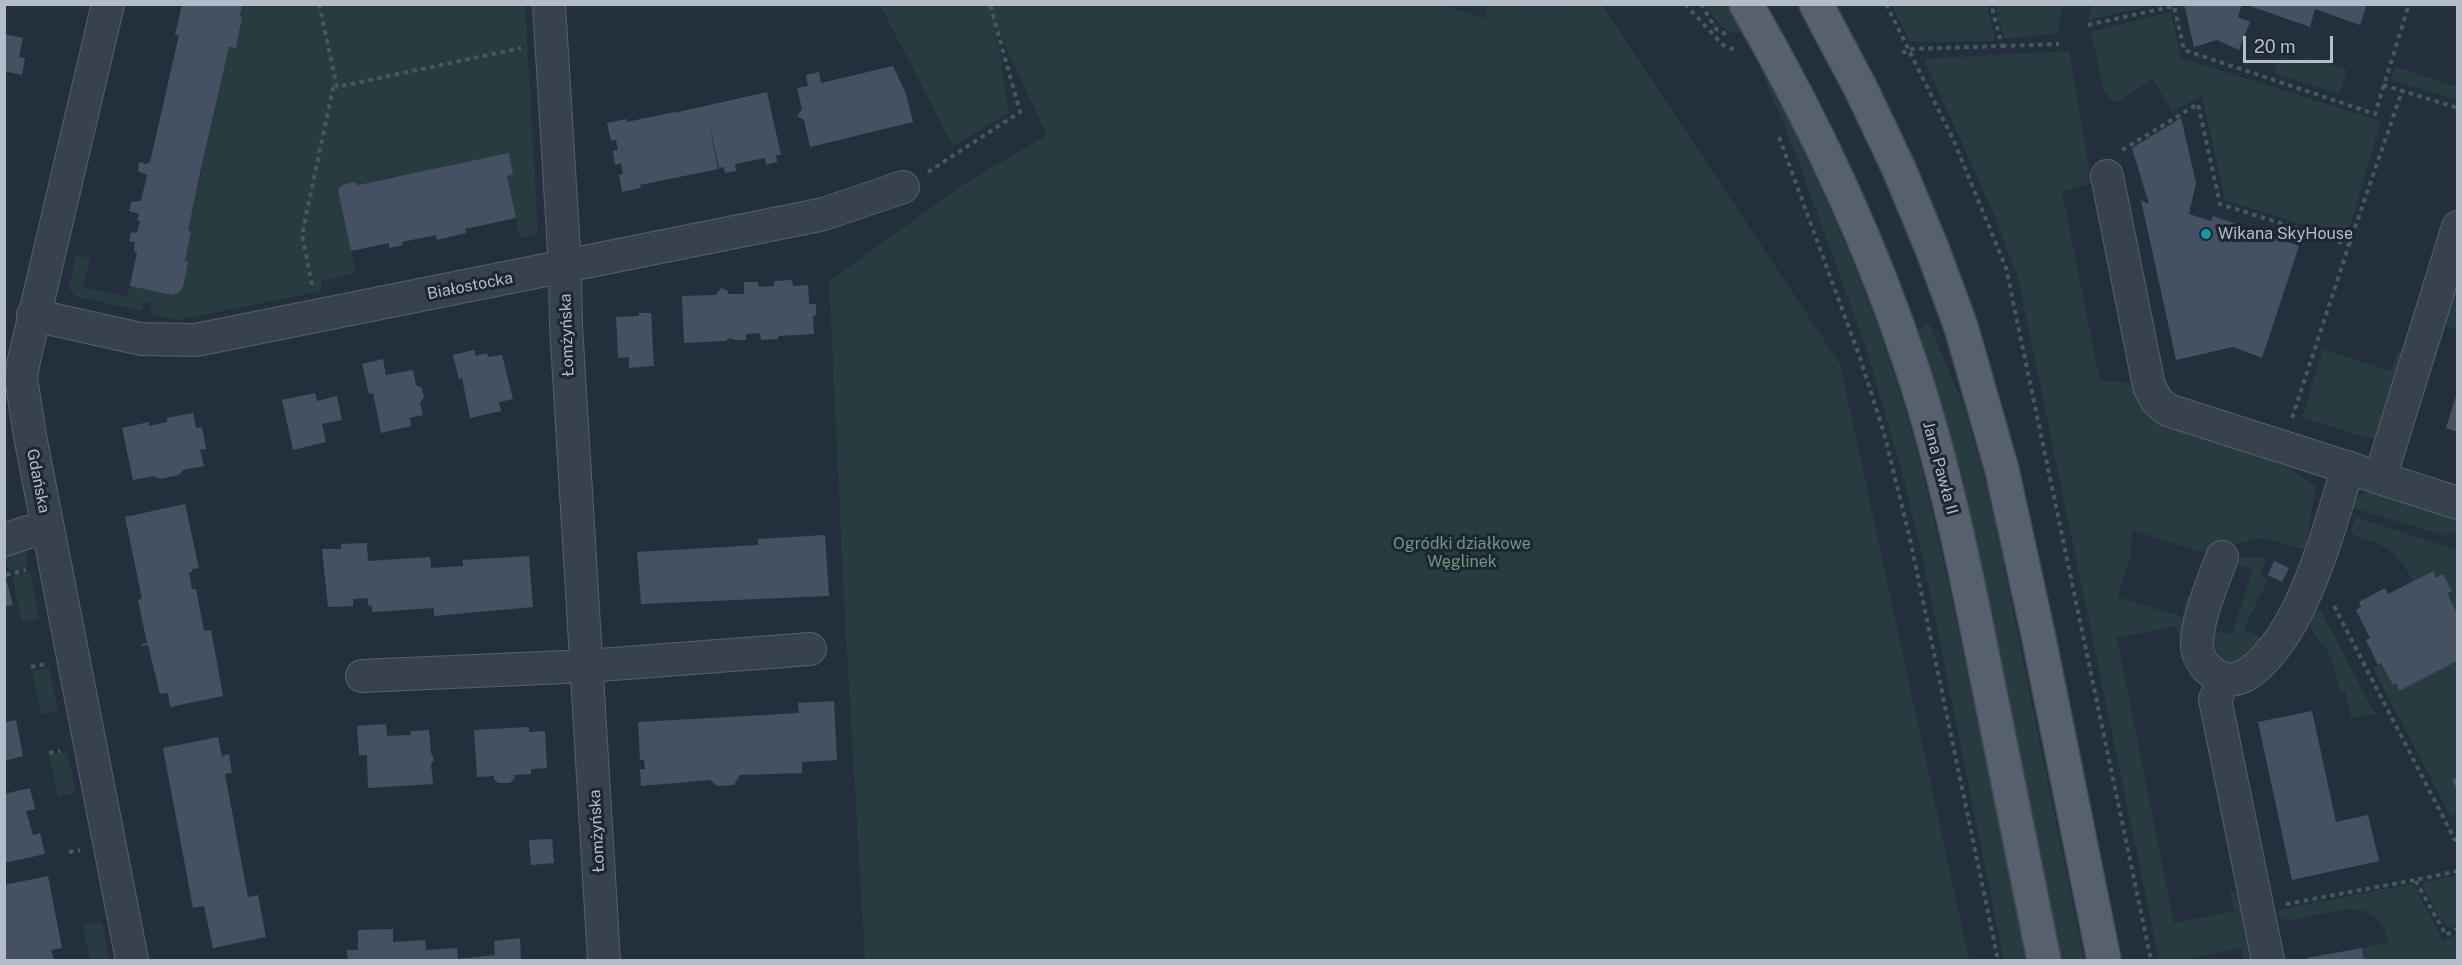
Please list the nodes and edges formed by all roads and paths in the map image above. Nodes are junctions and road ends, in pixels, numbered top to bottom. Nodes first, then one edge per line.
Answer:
1 (108, 4) edge
2 (319, 4) edge
3 (549, 4) edge
4 (990, 4) edge
5 (1685, 4) edge
6 (1746, 4) edge
7 (1816, 4) edge
8 (1886, 4) edge
9 (1991, 4) edge
10 (2409, 4) edge
11 (2173, 5) edge
12 (2088, 25) dead end
13 (2059, 44) dead end
14 (2002, 46) junction
15 (522, 48) dead end
16 (1909, 50) junction
17 (1741, 53) dead end
18 (1902, 53) dead end
19 (2383, 85) junction
20 (337, 87) junction
21 (2402, 91) junction
22 (2457, 101) edge
23 (2456, 108) edge
24 (1778, 135) dead end
25 (2110, 166) joint
26 (912, 180) joint
27 (2457, 227) edge
28 (2349, 245) junction
29 (565, 267) junction
30 (313, 289) dead end
31 (33, 315) junction
32 (2291, 420) dead end
33 (2348, 467) junction
34 (2380, 478) junction
35 (2457, 503) edge
36 (2222, 557) dead end
37 (23, 571) dead end
38 (6, 575) dead end
39 (2332, 603) dead end
40 (810, 649) dead end
41 (587, 666) junction
42 (362, 676) dead end
43 (2224, 681) junction
44 (2457, 841) edge
45 (2457, 871) edge
46 (2415, 880) junction
47 (2283, 905) dead end
48 (2457, 928) edge
49 (132, 960) edge
50 (604, 960) edge
51 (1998, 960) edge
52 (2044, 960) edge
53 (2104, 960) edge
54 (2151, 960) edge
55 (2268, 960) edge

1 - 31 street, Gdańska
2 - 20 path
3 - 29 street, Łomżyńska
4 - 26 path
5 - 17 path
6 - 52 main road, Jana Pawła II
7 - 53 main road
8 - 16 path
9 - 14 path
10 - 19 path
11 - 12 path
11 - 19 path
13 - 14 path
14 - 16 path
15 - 20 path
16 - 18 path
16 - 54 path
19 - 21 path
20 - 30 path
21 - 23 path
21 - 28 path
22 - 23 path
24 - 51 path
25 - 28 path
25 - 33 street
26 - 29 street, Białostocka
27 - 34 street
28 - 32 path
29 - 31 street, Białostocka
29 - 41 street, Łomżyńska
31 - 49 street, Gdańska
33 - 34 street
33 - 43 street
34 - 35 street
36 - 43 street
37 - 38 path
39 - 44 path
40 - 41 street
41 - 42 street
41 - 50 street, Łomżyńska
43 - 55 street
45 - 46 path
46 - 47 path
46 - 48 path

